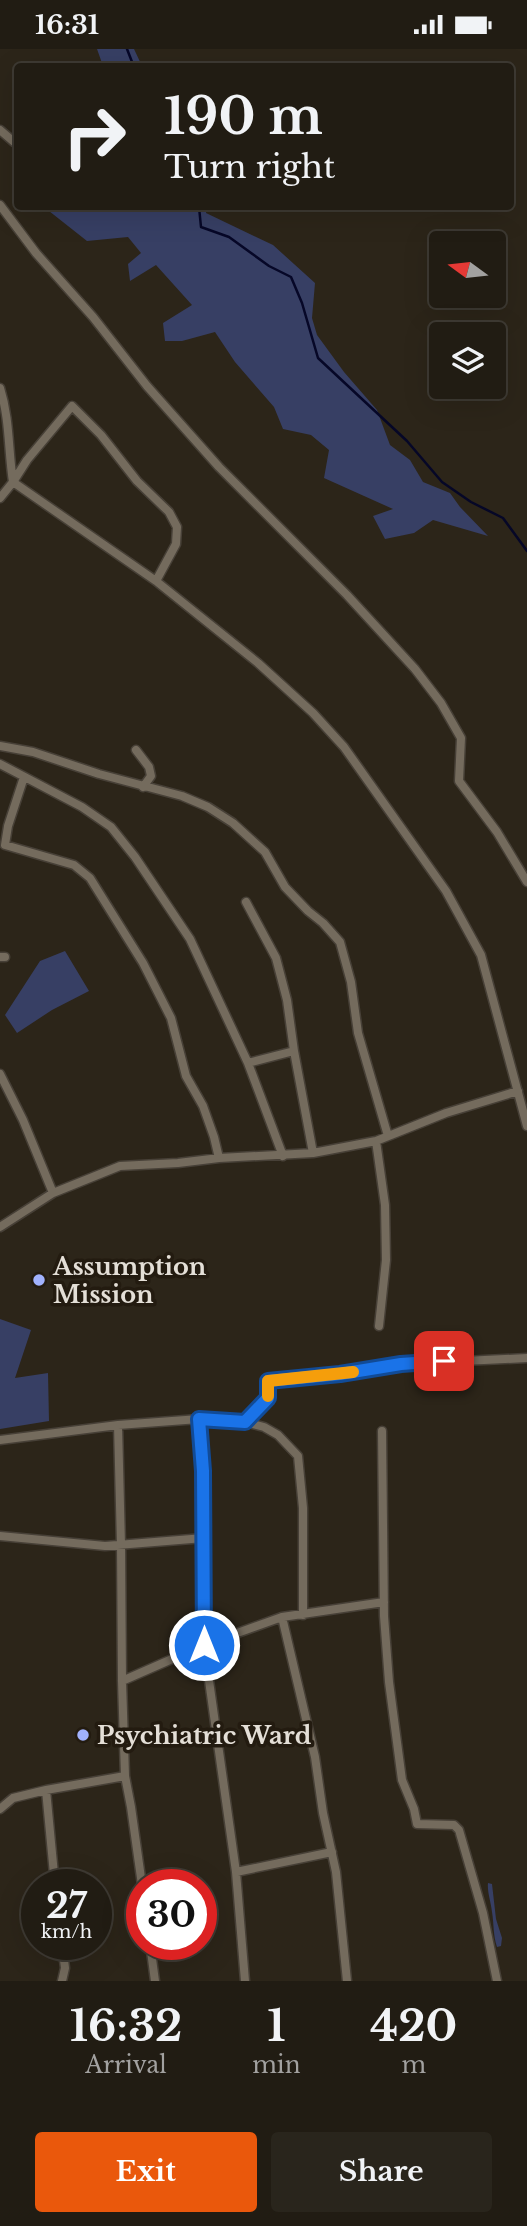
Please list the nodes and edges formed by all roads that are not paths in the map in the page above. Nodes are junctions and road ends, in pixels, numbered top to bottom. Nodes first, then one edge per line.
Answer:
1 (0, 130) edge
2 (14, 142) edge
3 (0, 205) edge
4 (0, 389) edge
5 (13, 482) junction
6 (0, 498) edge
7 (156, 581) junction
8 (0, 745) edge
9 (136, 750) dead end
10 (0, 764) edge
11 (24, 778) junction
12 (143, 786) junction
13 (527, 882) edge
14 (246, 902) dead end
15 (294, 1051) junction
16 (248, 1063) junction
17 (0, 1074) edge
18 (518, 1091) junction
19 (527, 1126) edge
20 (388, 1136) junction
21 (376, 1141) junction
22 (313, 1153) junction
23 (283, 1156) junction
24 (219, 1158) junction
25 (53, 1193) junction
26 (0, 1227) edge
27 (379, 1326) dead end
28 (527, 1358) edge
29 (199, 1419) junction
30 (245, 1422) junction
31 (118, 1425) junction
32 (383, 1431) dead end
33 (0, 1440) edge
34 (0, 1536) edge
35 (204, 1538) junction
36 (121, 1545) junction
37 (384, 1602) junction
38 (303, 1615) junction
39 (282, 1617) junction
40 (204, 1645) junction
41 (122, 1681) junction
42 (125, 1776) junction
43 (46, 1790) junction
44 (0, 1809) edge
45 (332, 1852) junction
46 (53, 1869) edge
47 (140, 1869) edge
48 (236, 1872) junction
49 (64, 1960) edge
50 (152, 1960) edge
51 (62, 1981) edge
52 (155, 1981) edge
53 (245, 1981) edge
54 (347, 1981) edge
55 (496, 1981) edge

1 - 2 street
3 - 13 street
4 - 5 street
5 - 6 street
5 - 7 street
5 - 7 street
7 - 18 street
8 - 12 street
9 - 12 street
10 - 11 street
11 - 16 street
11 - 24 street
12 - 20 street
14 - 15 street
15 - 16 street
15 - 22 street
16 - 23 street
17 - 25 street
18 - 19 street
18 - 20 street
20 - 21 street
21 - 22 street
21 - 27 street
22 - 23 street
23 - 24 street
24 - 25 street
25 - 26 street
28 - 30 street
29 - 30 street
29 - 31 street
29 - 35 street
30 - 38 street
31 - 33 street
31 - 36 street
32 - 37 street
34 - 36 street
35 - 36 street
35 - 40 street
36 - 41 street
37 - 38 street
37 - 55 street
38 - 39 street
39 - 40 street
39 - 45 street
40 - 41 street
40 - 48 street
41 - 42 street
42 - 43 street
42 - 47 street
43 - 44 street
43 - 46 street
45 - 48 street
45 - 54 street
48 - 53 street
49 - 51 street
50 - 52 street

